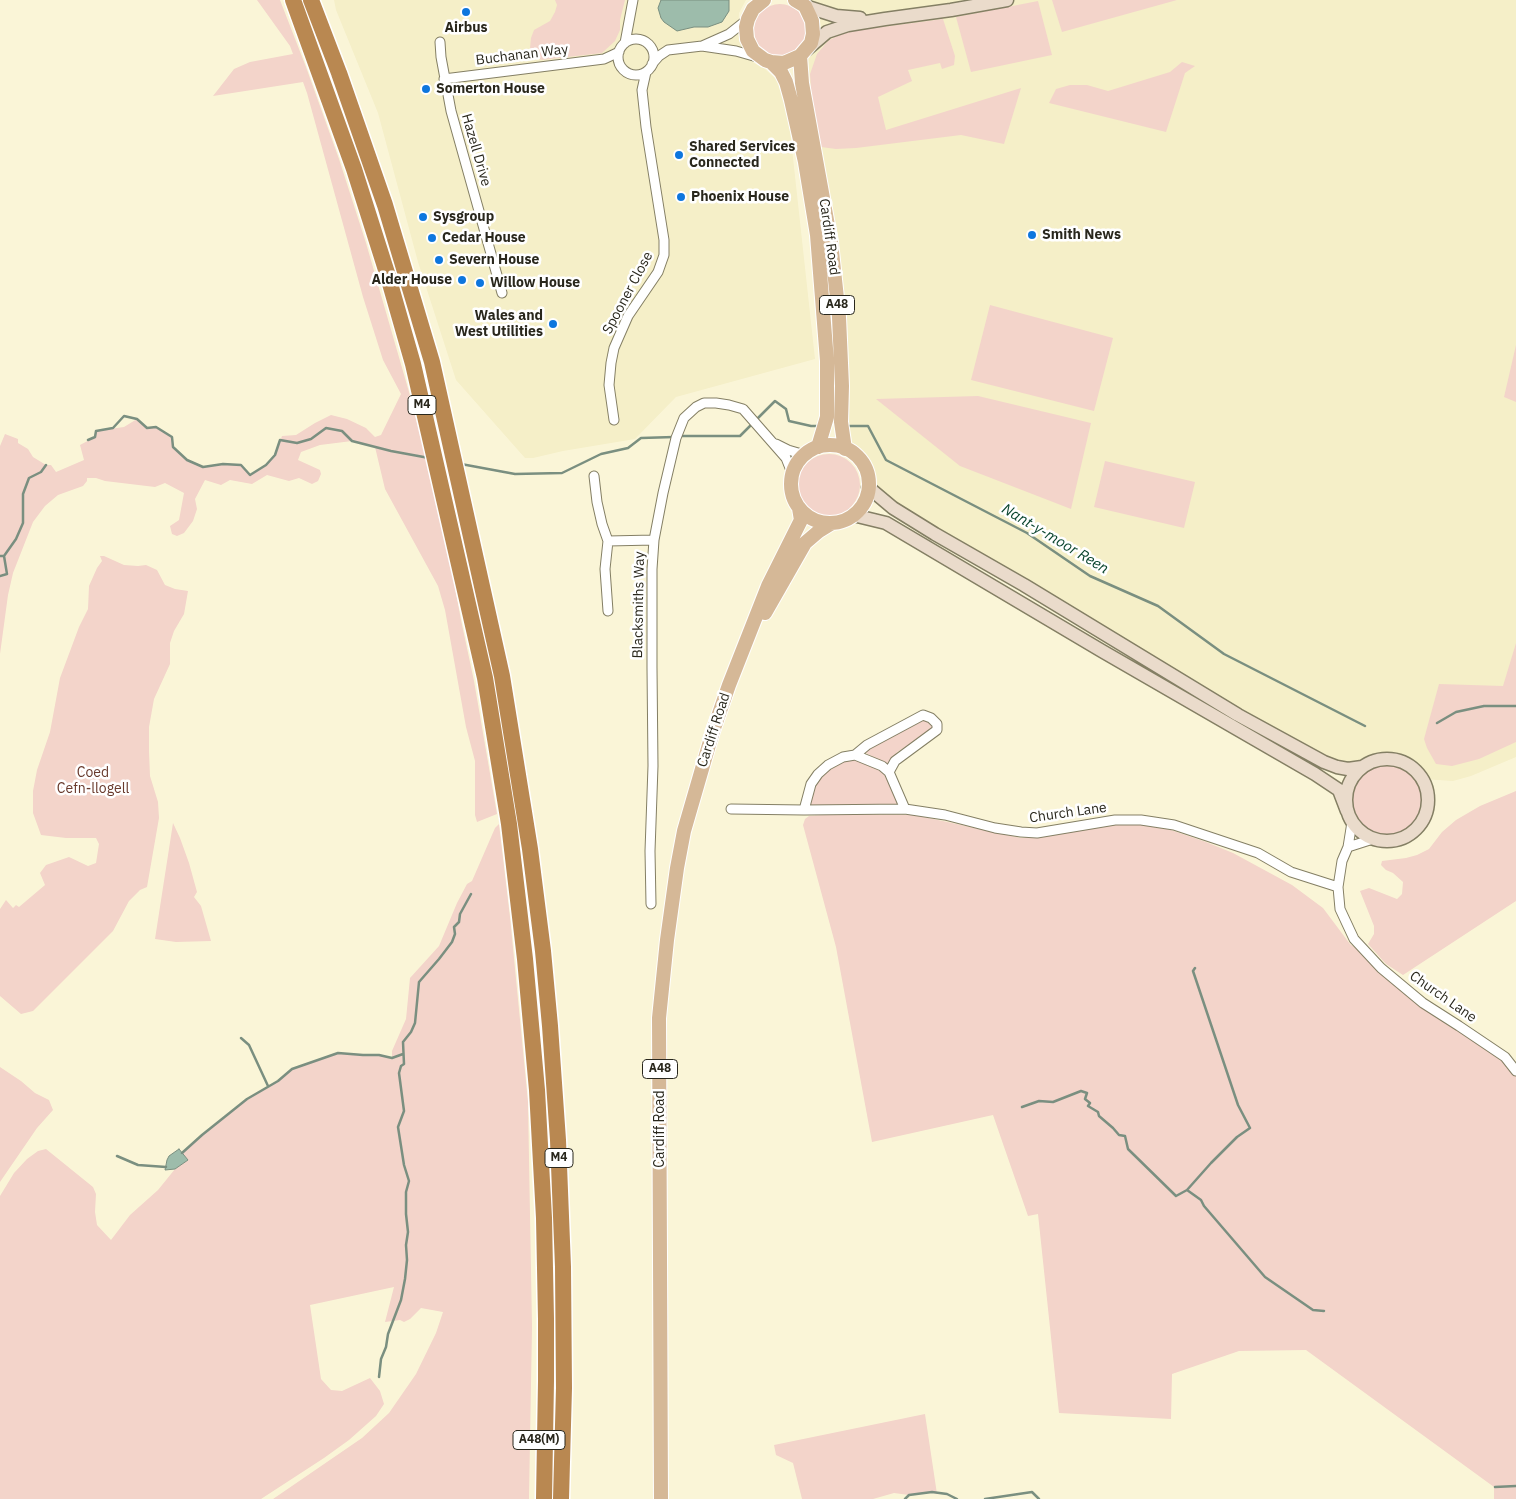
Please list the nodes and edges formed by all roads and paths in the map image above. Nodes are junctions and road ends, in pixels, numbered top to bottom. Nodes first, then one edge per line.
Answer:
1 (312, 0) edge
2 (633, 0) edge
3 (1007, 0) edge
4 (293, 2) edge
5 (800, 3) edge
6 (755, 7) edge
7 (630, 16) junction
8 (885, 18) junction
9 (639, 39) junction
10 (440, 42) dead end
11 (625, 43) junction
12 (702, 46) junction
13 (651, 47) junction
14 (668, 50) junction
15 (618, 52) junction
16 (803, 53) junction
17 (604, 59) junction
18 (768, 61) junction
19 (652, 64) junction
20 (622, 69) junction
21 (646, 72) junction
22 (633, 75) junction
23 (444, 79) junction
24 (642, 90) junction
25 (502, 293) dead end
26 (614, 420) dead end
27 (772, 441) junction
28 (818, 447) junction
29 (845, 449) junction
30 (805, 454) junction
31 (792, 473) junction
32 (594, 476) dead end
33 (868, 487) junction
34 (799, 508) junction
35 (853, 516) junction
36 (832, 523) junction
37 (654, 540) junction
38 (608, 541) junction
39 (608, 611) dead end
40 (743, 650) junction
41 (855, 755) junction
42 (1362, 767) junction
43 (889, 772) junction
44 (731, 809) dead end
45 (905, 809) junction
46 (804, 810) junction
47 (1350, 817) junction
48 (1373, 839) junction
49 (1348, 847) junction
50 (1338, 887) junction
51 (652, 904) dead end
52 (1516, 1071) edge
53 (546, 1381) junction
54 (534, 1499) edge
55 (544, 1499) edge
56 (561, 1499) edge
57 (662, 1499) edge

1 - 56 highway, M4
2 - 7 street
3 - 8 street
4 - 53 highway, M4
5 - 8 street
5 - 16 main road, Cardiff Road
6 - 12 street
6 - 18 main road, Cardiff Road
7 - 9 street
7 - 11 street
8 - 16 street
9 - 11 street
9 - 13 street
10 - 23 street, Hazell Drive
11 - 15 street, Buchanan Way
12 - 14 street
12 - 18 street
13 - 14 street
13 - 19 street
14 - 19 street
15 - 17 street, Buchanan Way
15 - 20 street
16 - 18 main road
16 - 29 main road, Cardiff Road / A48
17 - 20 street
17 - 23 street, Buchanan Way
18 - 28 main road, Cardiff Road / A48
19 - 21 street
20 - 22 street
21 - 22 street
21 - 24 street, Spooner Close
22 - 24 street, Spooner Close
23 - 25 street, Hazell Drive
24 - 26 street, Spooner Close
27 - 30 street, Blacksmiths Way
27 - 31 street, Blacksmiths Way
27 - 37 street, Blacksmiths Way
28 - 29 main road
28 - 30 main road
29 - 33 main road
30 - 31 main road
31 - 34 main road
32 - 38 street
33 - 35 main road
33 - 42 street
34 - 36 main road
34 - 40 main road, Cardiff Road / A48
35 - 36 main road
35 - 47 street
36 - 40 main road, Cardiff Road / A48
37 - 38 street
37 - 51 street, Blacksmiths Way
38 - 39 street
40 - 57 main road, Cardiff Road / A48
41 - 43 street
41 - 43 street
41 - 46 street
42 - 47 street
42 - 48 street
43 - 45 street
44 - 46 street, Church Lane
45 - 46 street, Church Lane
45 - 50 street, Church Lane
47 - 48 street
47 - 49 street, Church Lane
48 - 49 street
49 - 50 street, Church Lane
50 - 52 street, Church Lane
53 - 54 highway, A48(M)
53 - 55 highway, M4

